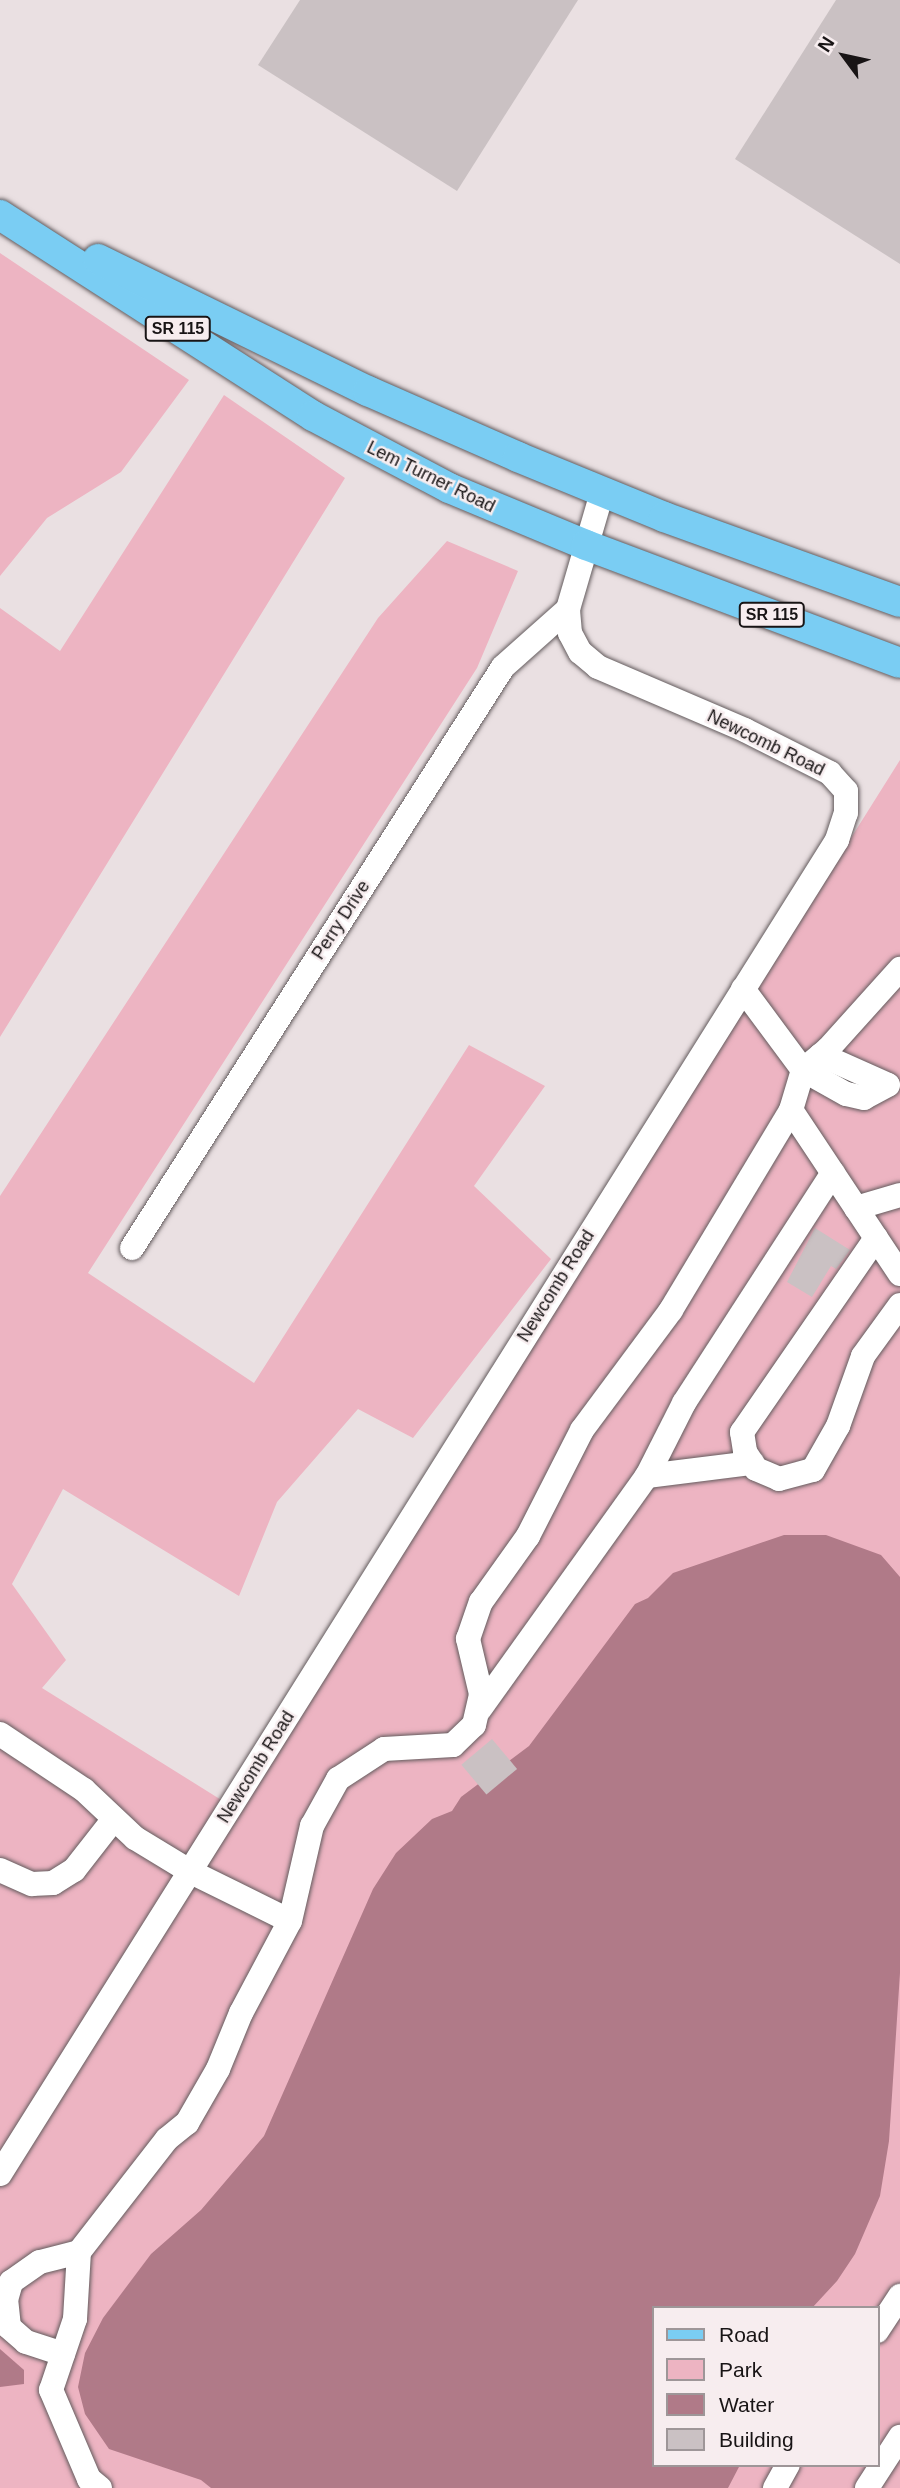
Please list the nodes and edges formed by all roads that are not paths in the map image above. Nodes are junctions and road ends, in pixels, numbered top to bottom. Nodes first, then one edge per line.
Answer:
1 (0, 214) edge
2 (602, 493) junction
3 (586, 545) junction
4 (900, 602) edge
5 (568, 609) junction
6 (900, 663) edge
7 (900, 969) edge
8 (743, 989) junction
9 (812, 1063) junction
10 (894, 1078) edge
11 (792, 1110) junction
12 (833, 1173) junction
13 (900, 1195) edge
14 (856, 1208) junction
15 (876, 1238) junction
16 (132, 1248) dead end
17 (900, 1274) edge
18 (900, 1305) edge
19 (752, 1463) junction
20 (647, 1476) junction
21 (480, 1709) junction
22 (0, 1734) edge
23 (113, 1820) junction
24 (0, 1870) edge
25 (191, 1872) junction
26 (290, 1921) junction
27 (0, 2174) edge
28 (79, 2252) junction
29 (900, 2296) edge
30 (879, 2328) edge
31 (63, 2354) junction
32 (892, 2448) edge
33 (787, 2467) edge
34 (100, 2488) edge
35 (775, 2488) edge
36 (867, 2488) edge

1 - 2 main road, Lem Turner Road / SR 115
1 - 3 main road, Lem Turner Road / SR 115
2 - 3 street, Newcomb Road
2 - 4 main road, Lem Turner Road / SR 115
3 - 5 street, Newcomb Road
3 - 6 main road, Lem Turner Road / SR 115
5 - 8 street, Newcomb Road
5 - 16 street, Perry Drive
7 - 9 street
8 - 9 street
8 - 25 street, Newcomb Road
9 - 10 street
9 - 11 street
11 - 12 street
11 - 21 street
12 - 14 street
12 - 20 street
13 - 14 street
14 - 15 street
15 - 17 street
15 - 19 street
18 - 19 street
19 - 20 street
20 - 21 street
21 - 26 street
22 - 23 street
23 - 24 street
23 - 25 street
25 - 26 street
25 - 27 street, Newcomb Road
26 - 28 street
28 - 31 street
28 - 31 street
29 - 30 street
31 - 34 street
32 - 36 street
33 - 35 street

